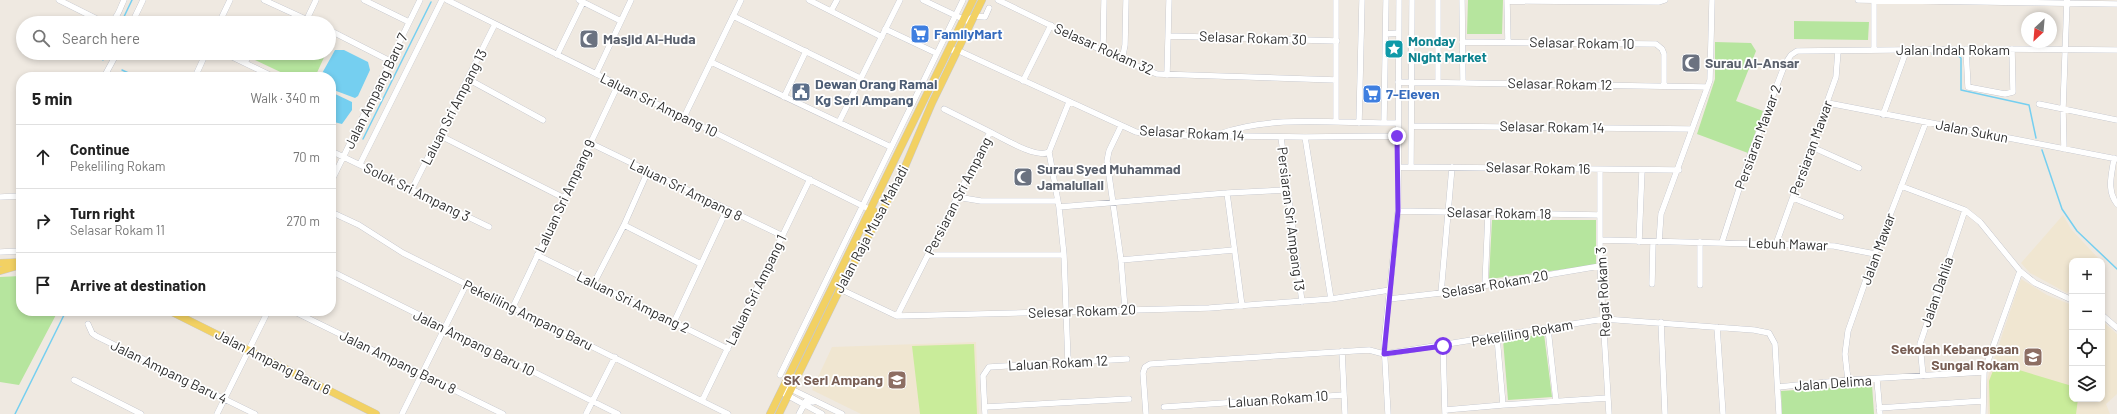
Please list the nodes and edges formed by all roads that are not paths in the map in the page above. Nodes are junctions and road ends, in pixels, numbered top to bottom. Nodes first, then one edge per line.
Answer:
1 (59, 0) edge
2 (124, 0) edge
3 (143, 0) edge
4 (230, 0) edge
5 (264, 0) edge
6 (316, 0) edge
7 (364, 0) edge
8 (420, 0) edge
9 (442, 0) edge
10 (446, 0) edge
11 (631, 0) edge
12 (741, 0) edge
13 (809, 0) edge
14 (837, 0) edge
15 (900, 0) edge
16 (923, 0) edge
17 (963, 0) edge
18 (973, 0) edge
19 (982, 0) edge
20 (998, 0) edge
21 (1104, 0) edge
22 (1126, 0) edge
23 (1169, 0) edge
24 (1336, 0) edge
25 (1362, 0) edge
26 (1386, 0) edge
27 (1398, 0) edge
28 (1412, 0) edge
29 (1438, 0) edge
30 (1462, 0) edge
31 (1664, 0) edge
32 (1712, 0) edge
33 (1858, 0) edge
34 (1874, 0) edge
35 (581, 1) edge
36 (1507, 1) edge
37 (2066, 2) edge
38 (2117, 4) edge
39 (989, 8) dead end
40 (832, 11) junction
41 (91, 16) edge
42 (117, 16) edge
43 (135, 16) edge
44 (222, 16) edge
45 (299, 16) edge
46 (308, 16) edge
47 (733, 16) junction
48 (954, 16) junction
49 (974, 16) junction
50 (963, 20) junction
51 (621, 21) junction
52 (409, 22) junction
53 (495, 24) junction
54 (1051, 25) junction
55 (885, 28) junction
56 (1398, 33) junction
57 (336, 34) edge
58 (1386, 34) junction
59 (1168, 36) junction
60 (882, 37) junction
61 (1337, 41) junction
62 (1462, 42) junction
63 (1508, 42) junction
64 (1907, 49) junction
65 (1966, 49) junction
66 (2012, 49) junction
67 (2065, 49) junction
68 (949, 50) junction
69 (957, 50) junction
70 (1103, 50) junction
71 (1874, 50) junction
72 (2117, 50) edge
73 (806, 51) junction
74 (1838, 51) junction
75 (936, 53) junction
76 (557, 55) junction
77 (113, 60) edge
78 (203, 60) edge
79 (239, 60) edge
80 (246, 60) edge
81 (1122, 60) junction
82 (390, 61) junction
83 (711, 62) junction
84 (245, 63) junction
85 (107, 72) edge
86 (197, 72) edge
87 (264, 72) edge
88 (596, 74) junction
89 (1167, 75) junction
90 (860, 78) junction
91 (468, 79) junction
92 (1336, 80) junction
93 (1023, 81) junction
94 (1398, 82) junction
95 (1412, 82) junction
96 (1438, 82) junction
97 (1463, 83) junction
98 (618, 85) junction
99 (1664, 86) junction
100 (1707, 87) junction
101 (784, 97) junction
102 (1069, 102) junction
103 (1828, 103) junction
104 (2039, 104) dead end
105 (944, 109) dead end
106 (2063, 109) junction
107 (1883, 115) junction
108 (684, 117) junction
109 (543, 120) dead end
110 (2117, 120) edge
111 (839, 122) junction
112 (1336, 122) junction
113 (1926, 122) junction
114 (1359, 123) junction
115 (1384, 123) junction
116 (1397, 123) junction
117 (1121, 126) junction
118 (1412, 126) junction
119 (1691, 129) junction
120 (990, 132) junction
121 (440, 135) junction
122 (1216, 135) junction
123 (1397, 136) junction
124 (1281, 137) junction
125 (1306, 137) junction
126 (590, 143) junction
127 (891, 147) junction
128 (1812, 147) junction
129 (2064, 149) junction
130 (1049, 152) junction
131 (336, 153) edge
132 (909, 155) junction
133 (344, 157) junction
134 (2116, 158) edge
135 (360, 164) junction
136 (1411, 166) junction
137 (1398, 167) junction
138 (1452, 167) junction
139 (1859, 168) dead end
140 (1600, 170) junction
141 (1642, 170) junction
142 (1679, 170) junction
143 (648, 171) junction
144 (336, 172) edge
145 (810, 179) junction
146 (1901, 186) junction
147 (412, 189) junction
148 (1287, 190) junction
149 (1228, 193) junction
150 (16, 196) edge
151 (0, 197) edge
152 (957, 197) junction
153 (564, 198) junction
154 (1793, 198) junction
155 (1057, 201) junction
156 (1113, 202) junction
157 (2117, 204) edge
158 (863, 205) junction
159 (1059, 207) junction
160 (726, 209) junction
161 (1965, 210) junction
162 (873, 211) junction
163 (1398, 211) junction
164 (1449, 212) junction
165 (336, 214) edge
166 (1488, 214) junction
167 (1600, 215) junction
168 (1841, 217) dead end
169 (624, 225) junction
170 (489, 227) dead end
171 (783, 236) junction
172 (1600, 240) junction
173 (1639, 242) junction
174 (1653, 242) junction
175 (1659, 242) junction
176 (1700, 242) junction
177 (1722, 242) junction
178 (1776, 244) junction
179 (1234, 250) junction
180 (16, 251) edge
181 (0, 252) edge
182 (1875, 254) junction
183 (537, 255) junction
184 (929, 255) junction
185 (1064, 255) junction
186 (1121, 260) junction
187 (16, 262) edge
188 (0, 264) edge
189 (701, 264) junction
190 (16, 266) edge
191 (1600, 266) junction
192 (0, 271) edge
193 (16, 271) edge
194 (2020, 271) junction
195 (336, 274) edge
196 (594, 283) junction
197 (1652, 284) dead end
198 (466, 285) junction
199 (1485, 285) junction
200 (1700, 285) dead end
201 (840, 289) junction
202 (1390, 290) junction
203 (1441, 293) junction
204 (1330, 299) junction
205 (1389, 299) junction
206 (2069, 299) edge
207 (1302, 302) junction
208 (1242, 306) junction
209 (513, 307) junction
210 (1125, 309) junction
211 (1066, 311) junction
212 (180, 316) edge
213 (266, 316) edge
214 (303, 316) edge
215 (897, 316) junction
216 (2105, 318) edge
217 (1604, 319) junction
218 (674, 322) junction
219 (1661, 322) junction
220 (88, 324) dead end
221 (1718, 327) junction
222 (445, 328) junction
223 (1548, 328) junction
224 (2117, 328) edge
225 (1497, 337) junction
226 (1443, 346) junction
227 (728, 349) junction
228 (249, 350) junction
229 (1342, 351) junction
230 (1384, 354) junction
231 (615, 357) junction
232 (1127, 359) dead end
233 (1068, 362) junction
234 (1984, 372) junction
235 (422, 374) junction
236 (780, 375) dead end
237 (1923, 376) junction
238 (74, 380) dead end
239 (1848, 380) junction
240 (1877, 380) junction
241 (1778, 387) junction
242 (791, 389) junction
243 (782, 391) junction
244 (1344, 395) junction
245 (788, 397) junction
246 (1608, 398) junction
247 (224, 399) junction
248 (1129, 399) dead end
249 (1556, 401) junction
250 (1982, 401) junction
251 (593, 402) junction
252 (702, 402) junction
253 (1503, 404) junction
254 (803, 405) junction
255 (827, 406) junction
256 (985, 407) junction
257 (1164, 407) dead end
258 (1880, 411) edge
259 (1445, 412) edge
260 (141, 414) edge
261 (216, 414) edge
262 (255, 414) edge
263 (376, 414) edge
264 (402, 414) edge
265 (503, 414) edge
266 (586, 414) edge
267 (618, 414) edge
268 (728, 414) edge
269 (770, 414) edge
270 (779, 414) edge
271 (799, 414) edge
272 (822, 414) edge
273 (842, 414) edge
274 (985, 414) edge
275 (1146, 414) edge
276 (1345, 414) edge
277 (1388, 414) edge
278 (1609, 414) edge
279 (1665, 414) edge
280 (1723, 414) edge
281 (1779, 414) edge
282 (1983, 414) edge

1 - 41 street
2 - 42 street
3 - 43 street
4 - 44 street
5 - 45 street
6 - 46 street
7 - 52 street
8 - 52 street, Jalan Ampang Baru 7
9 - 135 street
10 - 53 street, Laluan Sri Ampang 10
11 - 51 street
12 - 47 street
13 - 40 street
14 - 40 street
15 - 55 street
16 - 48 street
17 - 48 street
18 - 50 main road, Jalan Raja Musa Mahadi
19 - 49 main road, Jalan Raja Musa Mahadi
20 - 54 street, Selasar Rokam 32
21 - 70 street
22 - 81 street
23 - 59 street
24 - 61 street
25 - 114 street
26 - 58 street
27 - 56 street
28 - 95 street
29 - 96 street
30 - 62 street
31 - 36 street
32 - 100 street
33 - 34 street
34 - 37 street
34 - 71 street
35 - 51 street
35 - 76 street
36 - 63 street
37 - 38 street
37 - 67 street
39 - 49 street
40 - 60 street
47 - 73 street
47 - 83 street
48 - 50 street
48 - 75 street
49 - 50 street
49 - 69 main road, Jalan Raja Musa Mahadi
50 - 68 main road, Jalan Raja Musa Mahadi
51 - 88 street
52 - 82 street, Jalan Ampang Baru 7
53 - 76 street, Laluan Sri Ampang 10
53 - 91 street, Laluan Sri Ampang 13
54 - 70 street, Selasar Rokam 32
54 - 93 street
55 - 60 street
55 - 75 street
56 - 58 street
56 - 94 street
57 - 82 street
58 - 115 street
59 - 61 street, Selasar Rokam 30
59 - 89 street
60 - 90 street
61 - 92 street
62 - 63 street, Selasar Rokam 10
62 - 97 street
63 - 99 street, Selasar Rokam 10
64 - 65 street, Jalan Indah Rokam
64 - 71 street, Jalan Indah Rokam
64 - 107 street
65 - 66 street, Jalan Indah Rokam
65 - 66 street
66 - 67 street, Jalan Indah Rokam
67 - 72 street, Jalan Indah Rokam
67 - 106 street
68 - 69 street
68 - 162 main road, Jalan Raja Musa Mahadi
69 - 93 street, Selasar Rokam 14
69 - 132 main road, Jalan Raja Musa Mahadi
70 - 81 street, Selasar Rokam 32
71 - 74 street, Jalan Indah Rokam
73 - 90 street
73 - 101 street
74 - 103 street, Persiaran Mawar
74 - 177 street, Persiaran Mawar 2
75 - 127 street
76 - 88 street, Laluan Sri Ampang 10
77 - 85 street
78 - 86 street
79 - 84 street
80 - 84 street
81 - 89 street, Selasar Rokam 32
82 - 133 street, Jalan Ampang Baru 7
83 - 101 street
83 - 108 street
84 - 87 street
88 - 98 street, Laluan Sri Ampang 10
89 - 92 street, Selasar Rokam 32
90 - 111 street
91 - 109 street
91 - 121 street, Laluan Sri Ampang 13
92 - 112 street
93 - 102 street, Selasar Rokam 14
94 - 95 street, Selasar Rokam 12
94 - 116 street
95 - 96 street, Selasar Rokam 12
95 - 118 street
96 - 97 street, Selasar Rokam 12
97 - 99 street, Selasar Rokam 12
98 - 108 street, Laluan Sri Ampang 10
98 - 126 street, Laluan Sri Ampang 9
99 - 100 street, Selasar Rokam 12
100 - 119 street
101 - 111 street
102 - 117 street, Selasar Rokam 14
102 - 130 street
103 - 107 street, Jalan Sukun
103 - 128 street, Persiaran Mawar
104 - 106 street
105 - 120 street
106 - 110 street
106 - 129 street
107 - 113 street, Jalan Sukun
108 - 145 street, Laluan Sri Ampang 10
111 - 127 street
112 - 114 street
112 - 122 street
113 - 129 street, Jalan Sukun
113 - 146 street, Jalan Mawar
114 - 115 street
115 - 116 street
116 - 123 street
117 - 122 street, Selasar Rokam 14
117 - 156 street
118 - 119 street, Selasar Rokam 14
118 - 136 street
119 - 142 street
120 - 130 street, Persiaran Sri Ampang
120 - 152 street, Persiaran Sri Ampang
121 - 147 street, Laluan Sri Ampang 13
121 - 153 street
122 - 124 street, Selasar Rokam 14
123 - 125 street, Selasar Rokam 14
123 - 137 street
124 - 125 street, Selasar Rokam 14
124 - 148 street, Persiaran Sri Ampang 13
125 - 204 street
126 - 143 street, Laluan Sri Ampang 8
126 - 153 street, Laluan Sri Ampang 9
127 - 158 street
128 - 139 street
128 - 154 street, Persiaran Mawar
129 - 134 street, Jalan Sukun
130 - 155 street
131 - 133 street, Solok Sri Ampang 3
132 - 162 main road
132 - 201 main road, Jalan Raja Musa Mahadi
133 - 135 street, Solok Sri Ampang 3
133 - 144 street, Jalan Ampang Baru 7
134 - 157 street
135 - 147 street, Solok Sri Ampang 3
136 - 137 street, Selasar Rokam 16
136 - 138 street, Selasar Rokam 16
137 - 163 street
138 - 140 street, Selasar Rokam 16
138 - 164 street
140 - 141 street, Selasar Rokam 16
140 - 167 street, Regat Rokam 3
141 - 142 street, Selasar Rokam 16
141 - 173 street
142 - 175 street
143 - 160 street, Laluan Sri Ampang 8
143 - 169 street
145 - 158 street, Laluan Sri Ampang 10
145 - 171 street, Laluan Sri Ampang 1
146 - 161 street
146 - 182 street, Jalan Mawar
147 - 170 street, Solok Sri Ampang 3
148 - 149 street
148 - 207 street, Persiaran Sri Ampang 13
149 - 156 street
149 - 179 street
150 - 151 street
152 - 155 street
152 - 184 street, Persiaran Sri Ampang
153 - 183 street, Laluan Sri Ampang 9
154 - 168 street
154 - 178 street, Persiaran Mawar
155 - 159 street
156 - 159 street
156 - 186 street
158 - 162 street, Laluan Sri Ampang 10
158 - 236 street
159 - 185 street
160 - 171 street, Laluan Sri Ampang 8
160 - 189 street
161 - 194 street
161 - 237 street, Jalan Dahlia
162 - 201 main road
162 - 243 main road, Jalan Raja Musa Mahadi
163 - 164 street, Selasar Rokam 18
163 - 202 street
164 - 166 street, Selasar Rokam 18
164 - 203 street
165 - 198 street, Pekeliling Ampang Baru
166 - 167 street, Selasar Rokam 18
166 - 199 street
167 - 172 street, Regat Rokam 3
169 - 189 street
169 - 196 street
171 - 227 street, Laluan Sri Ampang 1
172 - 173 street, Lebuh Mawar
172 - 191 street, Regat Rokam 3
173 - 174 street, Lebuh Mawar
174 - 175 street, Lebuh Mawar
174 - 197 street
175 - 176 street, Lebuh Mawar
176 - 177 street, Lebuh Mawar
176 - 200 street
177 - 178 street, Lebuh Mawar
178 - 182 street, Lebuh Mawar
179 - 186 street
179 - 208 street
180 - 181 street
182 - 239 street, Jalan Mawar
183 - 196 street, Laluan Sri Ampang 2
183 - 209 street, Laluan Sri Ampang 9
184 - 185 street
184 - 215 street, Persiaran Sri Ampang
185 - 211 street
186 - 210 street
187 - 188 main road
189 - 218 street
190 - 192 main road
191 - 199 street, Selasar Rokam 20
191 - 217 street, Regat Rokam 3
192 - 193 main road
194 - 206 street
194 - 234 street
195 - 222 street, Jalan Ampang Baru 10
196 - 218 street, Laluan Sri Ampang 2
198 - 209 street, Pekeliling Ampang Baru
198 - 222 street
199 - 203 street, Selasar Rokam 20
201 - 215 street, Selesar Rokam 20
201 - 242 main road, Jalan Raja Musa Mahadi
202 - 204 street, Selesar Rokam 20
202 - 205 street
203 - 205 street, Selasar Rokam 20
204 - 207 street, Selesar Rokam 20
205 - 230 street
207 - 208 street, Selesar Rokam 20
208 - 210 street, Selesar Rokam 20
209 - 231 street, Pekeliling Ampang Baru
210 - 211 street, Selesar Rokam 20
211 - 215 street, Selesar Rokam 20
211 - 233 street
212 - 228 main road, Jalan Ampang Baru 6
213 - 228 street
214 - 235 street, Jalan Ampang Baru 8
216 - 224 street
217 - 219 street, Pekeliling Rokam
217 - 223 street, Pekeliling Rokam
217 - 246 street, Regat Rokam 3
218 - 227 street, Laluan Sri Ampang 2
219 - 221 street, Pekeliling Rokam
219 - 279 street
220 - 247 street, Jalan Ampang Baru 4
221 - 241 street, Pekeliling Rokam
221 - 280 street
222 - 235 street
222 - 251 street, Jalan Ampang Baru 10
223 - 225 street, Pekeliling Rokam
223 - 249 street
225 - 226 street, Pekeliling Rokam
225 - 253 street
226 - 230 street, Pekeliling Rokam
226 - 259 street
227 - 252 street, Laluan Sri Ampang 1
228 - 247 street
228 - 263 main road, Jalan Ampang Baru 6
229 - 230 street, Pekeliling Rokam
229 - 244 street
229 - 275 street, Pekeliling Rokam
230 - 277 street
231 - 251 street
231 - 252 street, Pekeliling Ampang Baru
232 - 233 street, Laluan Rokam 12
233 - 256 street, Laluan Rokam 12
234 - 237 street, Jalan Delima
234 - 250 street
235 - 264 street
235 - 265 street, Jalan Ampang Baru 8
237 - 240 street, Jalan Delima
238 - 260 street
239 - 240 street, Jalan Delima
239 - 241 street, Jalan Delima
240 - 258 street
241 - 281 street, Pekeliling Rokam
242 - 243 street
242 - 245 main road, Jalan Raja Musa Mahadi
242 - 255 street
243 - 245 street
243 - 269 main road, Jalan Raja Musa Mahadi
244 - 257 street, Laluan Rokam 10
244 - 276 street
245 - 254 street
245 - 270 main road, Jalan Raja Musa Mahadi
246 - 249 street
246 - 278 street, Regat Rokam 3
247 - 261 street
247 - 262 street, Jalan Ampang Baru 4
248 - 256 street
249 - 253 street
250 - 258 street
250 - 282 street
251 - 266 street
251 - 267 street, Jalan Ampang Baru 10
252 - 268 street, Pekeliling Ampang Baru
253 - 259 street
254 - 255 street
254 - 271 street
254 - 272 street
255 - 273 street
256 - 274 street

